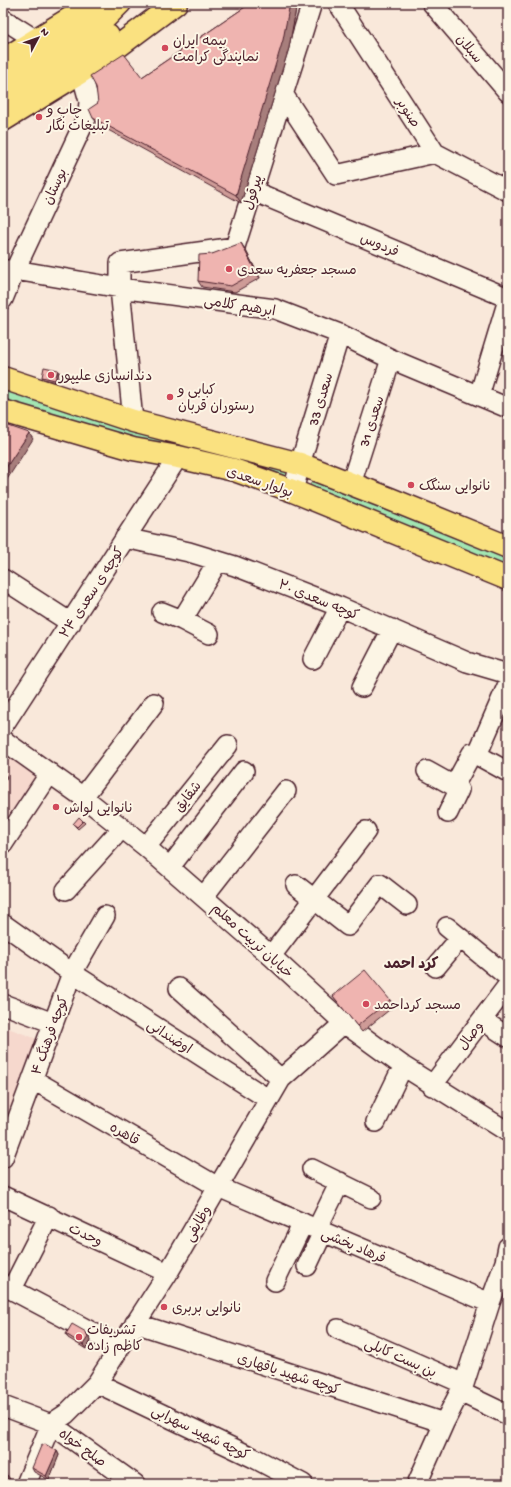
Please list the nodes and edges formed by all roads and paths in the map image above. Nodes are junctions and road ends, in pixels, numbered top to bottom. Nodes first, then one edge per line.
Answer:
1 (312, 3) edge
2 (338, 3) edge
3 (432, 3) edge
4 (173, 6) edge
5 (110, 13) edge
6 (3, 19) edge
7 (36, 40) junction
8 (3, 60) edge
9 (81, 72) junction
10 (3, 79) edge
11 (508, 92) edge
12 (283, 94) junction
13 (3, 99) edge
14 (3, 120) edge
15 (435, 153) junction
16 (253, 191) junction
17 (508, 191) edge
18 (9, 270) edge
19 (120, 288) junction
20 (3, 299) edge
21 (508, 299) edge
22 (504, 332) edge
23 (340, 334) junction
24 (391, 359) junction
25 (3, 378) edge
26 (479, 396) junction
27 (508, 408) edge
28 (3, 411) edge
29 (132, 421) junction
30 (178, 457) junction
31 (300, 464) junction
32 (351, 484) junction
33 (293, 491) junction
34 (125, 538) junction
35 (508, 547) edge
36 (218, 561) junction
37 (3, 579) edge
38 (508, 579) edge
39 (340, 607) junction
40 (162, 612) dead end
41 (182, 620) junction
42 (71, 623) junction
43 (392, 629) junction
44 (209, 634) dead end
45 (313, 659) dead end
46 (508, 674) edge
47 (508, 684) edge
48 (362, 687) dead end
49 (154, 703) dead end
50 (3, 726) edge
51 (3, 740) edge
52 (228, 745) dead end
53 (477, 755) junction
54 (244, 771) dead end
55 (427, 771) dead end
56 (508, 772) edge
57 (50, 773) junction
58 (454, 786) junction
59 (286, 791) dead end
60 (82, 797) junction
61 (448, 813) dead end
62 (122, 828) junction
63 (366, 831) dead end
64 (3, 844) edge
65 (146, 847) junction
66 (170, 867) junction
67 (296, 885) dead end
68 (66, 890) dead end
69 (204, 896) junction
70 (314, 900) junction
71 (407, 905) dead end
72 (105, 916) dead end
73 (3, 924) edge
74 (271, 956) junction
75 (436, 967) dead end
76 (72, 973) junction
77 (508, 978) edge
78 (508, 985) edge
79 (179, 988) dead end
80 (3, 1004) edge
81 (482, 1020) junction
82 (344, 1023) junction
83 (53, 1024) junction
84 (508, 1037) edge
85 (403, 1066) junction
86 (32, 1079) junction
87 (281, 1079) junction
88 (432, 1086) junction
89 (268, 1099) junction
90 (376, 1122) dead end
91 (508, 1132) edge
92 (3, 1158) edge
93 (312, 1168) dead end
94 (340, 1182) junction
95 (218, 1187) junction
96 (3, 1196) edge
97 (371, 1198) dead end
98 (49, 1216) junction
99 (314, 1228) junction
100 (507, 1258) edge
101 (307, 1266) dead end
102 (168, 1273) junction
103 (275, 1281) dead end
104 (7, 1287) edge
105 (490, 1303) junction
106 (135, 1323) junction
107 (338, 1329) dead end
108 (120, 1347) junction
109 (97, 1383) junction
110 (462, 1388) junction
111 (3, 1406) edge
112 (508, 1415) edge
113 (444, 1423) junction
114 (51, 1424) junction
115 (26, 1484) edge
116 (135, 1484) edge
117 (303, 1484) edge
118 (417, 1484) edge

1 - 12 street, پیرقول
2 - 15 street, صنوبر
3 - 11 street, سبلان
4 - 5 main road
4 - 9 main road
5 - 7 main road
5 - 10 main road
5 - 13 main road
6 - 7 street
7 - 8 main road
9 - 14 main road
9 - 18 street, بوستان
12 - 15 street
12 - 16 street, پیرقول
15 - 17 street, صنوبر
16 - 19 street, پیرقول
16 - 21 street, فردوس
18 - 19 street, ابرهیم کلامی
18 - 20 street, بوستان
19 - 23 street, ابرهیم کلامی
19 - 29 street
21 - 22 street
22 - 26 street
23 - 24 street, ابرهیم کلامی
23 - 31 street, سعدی 33
24 - 26 street, ابرهیم کلامی
24 - 32 street, سعدی 31
25 - 29 main road, بولوار سعدی
26 - 27 street, ابرهیم کلامی
28 - 30 main road, بولوار سعدی
29 - 31 main road, بولوار سعدی
30 - 33 main road, بولوار سعدی
30 - 34 street, کوچه ی سعدی ۲۴
31 - 32 main road, بولوار سعدی
31 - 33 street, سعدی 33
32 - 35 main road, بولوار سعدی
33 - 38 main road, بولوار سعدی
34 - 36 street, کوچه سعدی ۲۰
34 - 42 street, کوچه ی سعدی ۲۴
36 - 39 street, کوچه سعدی ۲۰
36 - 41 street
37 - 42 street
39 - 43 street, کوچه سعدی ۲۰
39 - 45 street
40 - 41 street
41 - 44 street
42 - 50 street, کوچه ی سعدی ۲۴
43 - 46 street, کوچه سعدی ۲۰
43 - 48 street
47 - 53 street
49 - 60 street
51 - 57 street, خیابان تربیت معلم
52 - 65 street, شقایق
53 - 56 street
53 - 58 street
54 - 66 street
55 - 58 street
57 - 60 street, خیابان تربیت معلم
57 - 64 street
58 - 61 street
59 - 69 street
60 - 62 street, خیابان تربیت معلم
62 - 65 street, خیابان تربیت معلم
62 - 68 street
63 - 70 street
65 - 66 street, خیابان تربیت معلم
66 - 69 street, خیابان تربیت معلم
67 - 70 street
69 - 74 street, خیابان تربیت معلم
70 - 71 street
70 - 74 street
72 - 76 street, کوچه فرهنگ ۴
73 - 76 street, اوضندانی
74 - 82 street, خیابان تربیت معلم
75 - 77 street
76 - 83 street, کوچه فرهنگ ۴
76 - 89 street, اوضندانی
78 - 81 street, وصال
79 - 87 street
80 - 83 street
81 - 84 street
81 - 88 street, وصال
82 - 85 street, خیابان تربیت معلم
82 - 87 street, وظایفی
83 - 86 street, کوچه فرهنگ ۴
85 - 88 street, خیابان تربیت معلم
85 - 90 street
86 - 92 street, کوچه فرهنگ ۴
86 - 95 street, قاهره
87 - 89 street, وظایفی
88 - 91 street, خیابان تربیت معلم
89 - 95 street, وظایفی
93 - 94 street
94 - 97 street
94 - 99 street
95 - 99 street, فرهاد بخشی
95 - 102 street, وظایفی
96 - 98 street, وحدت
98 - 102 street, وحدت
98 - 104 street
99 - 101 street
99 - 103 street
99 - 105 street, فرهاد بخشی
100 - 105 street
102 - 106 street, وظایفی
104 - 108 street
105 - 110 street
106 - 108 street, وظایفی
106 - 113 street, کوچه شهید یاقهاری
107 - 110 street, بن بست کابلی
108 - 109 street, وظایفی
109 - 114 street, وظایفی
109 - 117 street, کوچه شهید سهرابی
110 - 112 street, بن بست کابلی
110 - 113 street
111 - 114 street, صلح خواه
113 - 118 street
114 - 115 street
114 - 116 street, صلح خواه

